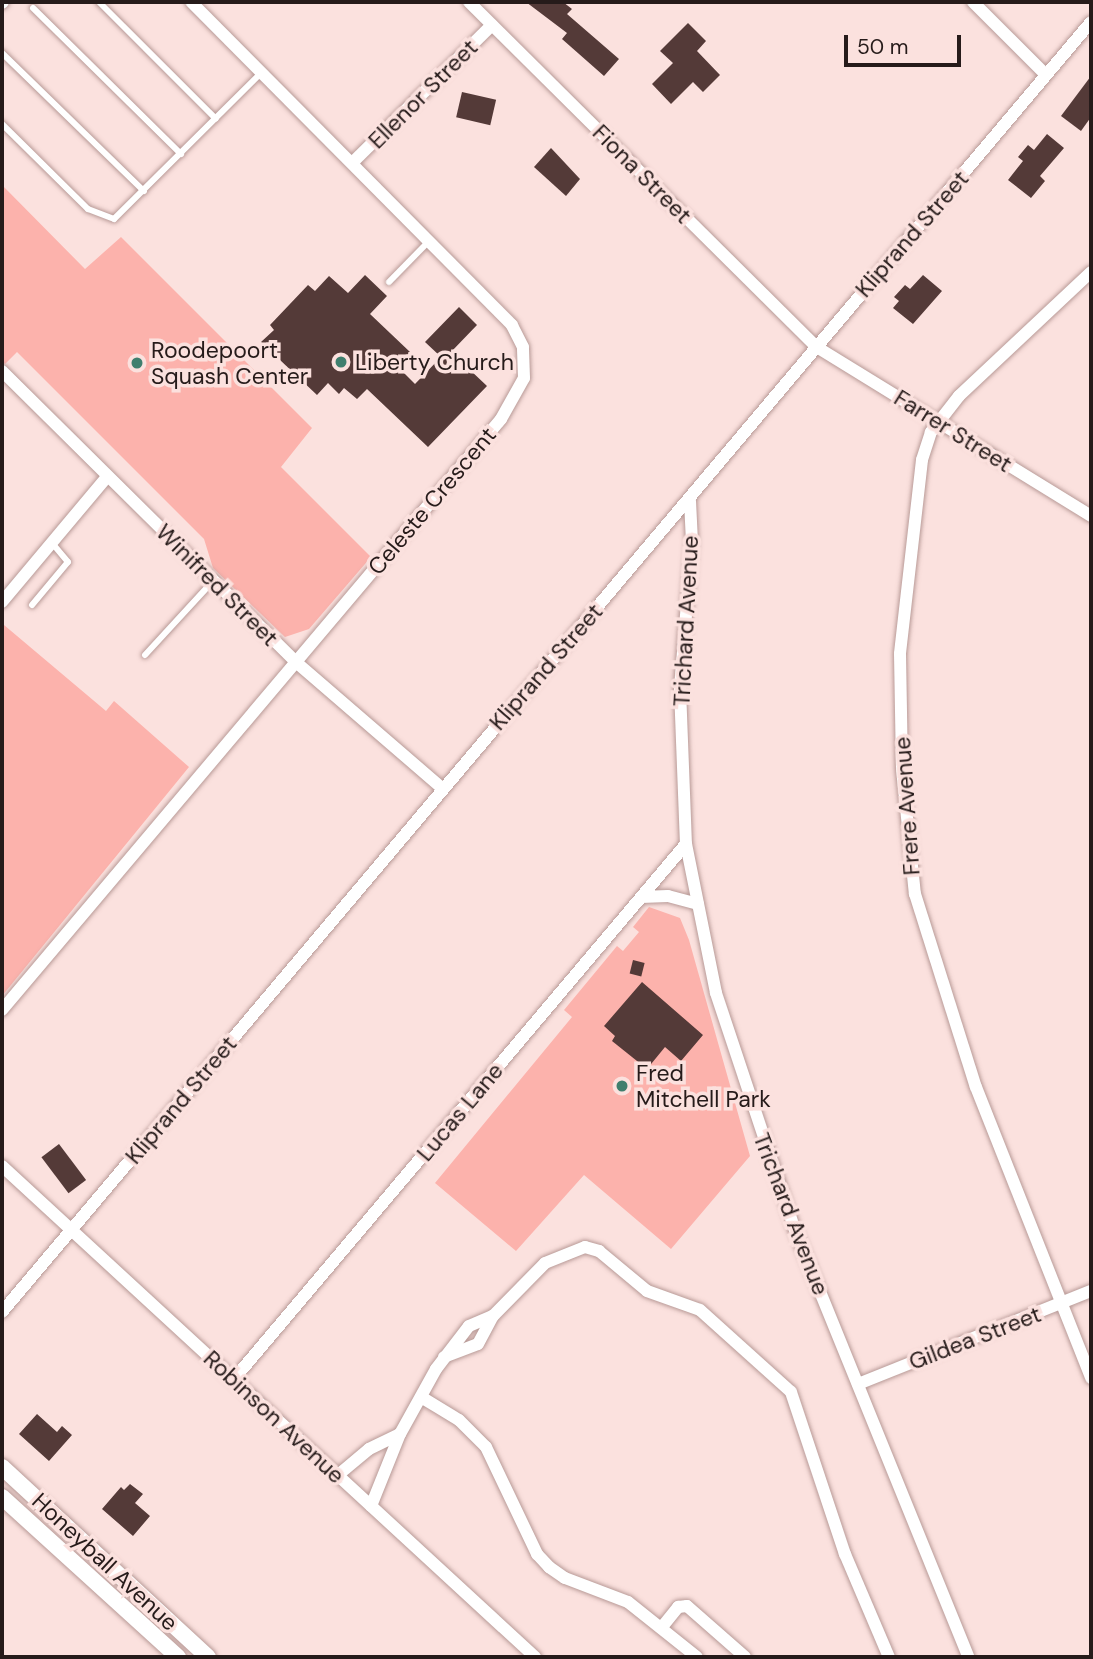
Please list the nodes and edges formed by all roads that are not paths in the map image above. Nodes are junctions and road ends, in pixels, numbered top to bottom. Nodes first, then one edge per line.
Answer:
1 (99, 2) edge
2 (191, 2) edge
3 (469, 2) edge
4 (972, 2) edge
5 (33, 8) dead end
6 (1091, 22) edge
7 (492, 25) junction
8 (2, 53) edge
9 (261, 73) junction
10 (1046, 75) junction
11 (216, 118) junction
12 (2, 124) edge
13 (181, 154) junction
14 (353, 162) junction
15 (144, 191) junction
16 (430, 240) junction
17 (1091, 272) edge
18 (389, 282) dead end
19 (816, 346) junction
20 (2, 371) edge
21 (936, 421) junction
22 (107, 477) junction
23 (690, 501) junction
24 (1091, 516) edge
25 (52, 543) junction
26 (213, 580) junction
27 (2, 602) edge
28 (32, 605) dead end
29 (145, 655) dead end
30 (296, 663) junction
31 (442, 788) junction
32 (686, 844) junction
33 (641, 897) junction
34 (698, 904) junction
35 (2, 1010) edge
36 (2, 1166) edge
37 (71, 1230) junction
38 (1091, 1291) edge
39 (1061, 1304) junction
40 (2, 1312) edge
41 (493, 1316) junction
42 (444, 1357) junction
43 (1091, 1378) edge
44 (234, 1379) junction
45 (858, 1384) junction
46 (421, 1397) junction
47 (400, 1434) junction
48 (2, 1467) edge
49 (338, 1475) junction
50 (2, 1497) edge
51 (370, 1506) junction
52 (107, 1564) junction
53 (93, 1579) junction
54 (663, 1627) junction
55 (178, 1657) edge
56 (208, 1657) edge
57 (535, 1657) edge
58 (697, 1657) edge
59 (745, 1657) edge
60 (889, 1657) edge
61 (968, 1657) edge

1 - 11 lane
2 - 9 street, Celeste Crescent
3 - 7 street, Fiona Street
4 - 10 street
5 - 13 lane
6 - 10 street, Kliprand Street
7 - 14 street, Ellenor Street
7 - 19 street, Fiona Street
8 - 15 lane
9 - 11 lane
9 - 14 street, Celeste Crescent
10 - 19 street, Kliprand Street
11 - 13 lane
12 - 15 lane
13 - 15 lane
14 - 16 street, Celeste Crescent
16 - 18 lane
16 - 30 street, Celeste Crescent
17 - 21 street, Frere Avenue
19 - 21 street, Farrer Street
19 - 23 street, Kliprand Street
20 - 22 street, Winifred Street
21 - 24 street, Farrer Street
21 - 39 street, Frere Avenue
22 - 25 street
22 - 26 street, Winifred Street
23 - 31 street, Kliprand Street
23 - 32 street, Trichard Avenue
25 - 27 street
25 - 28 lane
26 - 29 lane
26 - 30 street, Winifred Street
30 - 31 street, Winifred Street
30 - 35 street, Celeste Crescent
31 - 37 street, Kliprand Street
32 - 33 street, Lucas Lane
32 - 34 street, Trichard Avenue
33 - 34 street
33 - 44 street, Lucas Lane
34 - 45 street, Trichard Avenue
36 - 37 street, Robinson Avenue
37 - 40 street, Kliprand Street
37 - 44 street, Robinson Avenue
38 - 39 street, Gildea Street
39 - 43 street, Frere Avenue
39 - 45 street, Gildea Street
41 - 42 street
41 - 42 street
41 - 60 street
42 - 46 street
44 - 49 street, Robinson Avenue
45 - 61 street, Trichard Avenue
46 - 47 street
46 - 54 street
47 - 49 street
47 - 51 street
48 - 52 street, Honeyball Avenue
49 - 51 street, Robinson Avenue
50 - 53 street, Honeyball Avenue
51 - 57 street, Robinson Avenue
52 - 53 street
52 - 56 street, Honeyball Avenue
53 - 55 street, Honeyball Avenue
54 - 58 street
54 - 59 street

